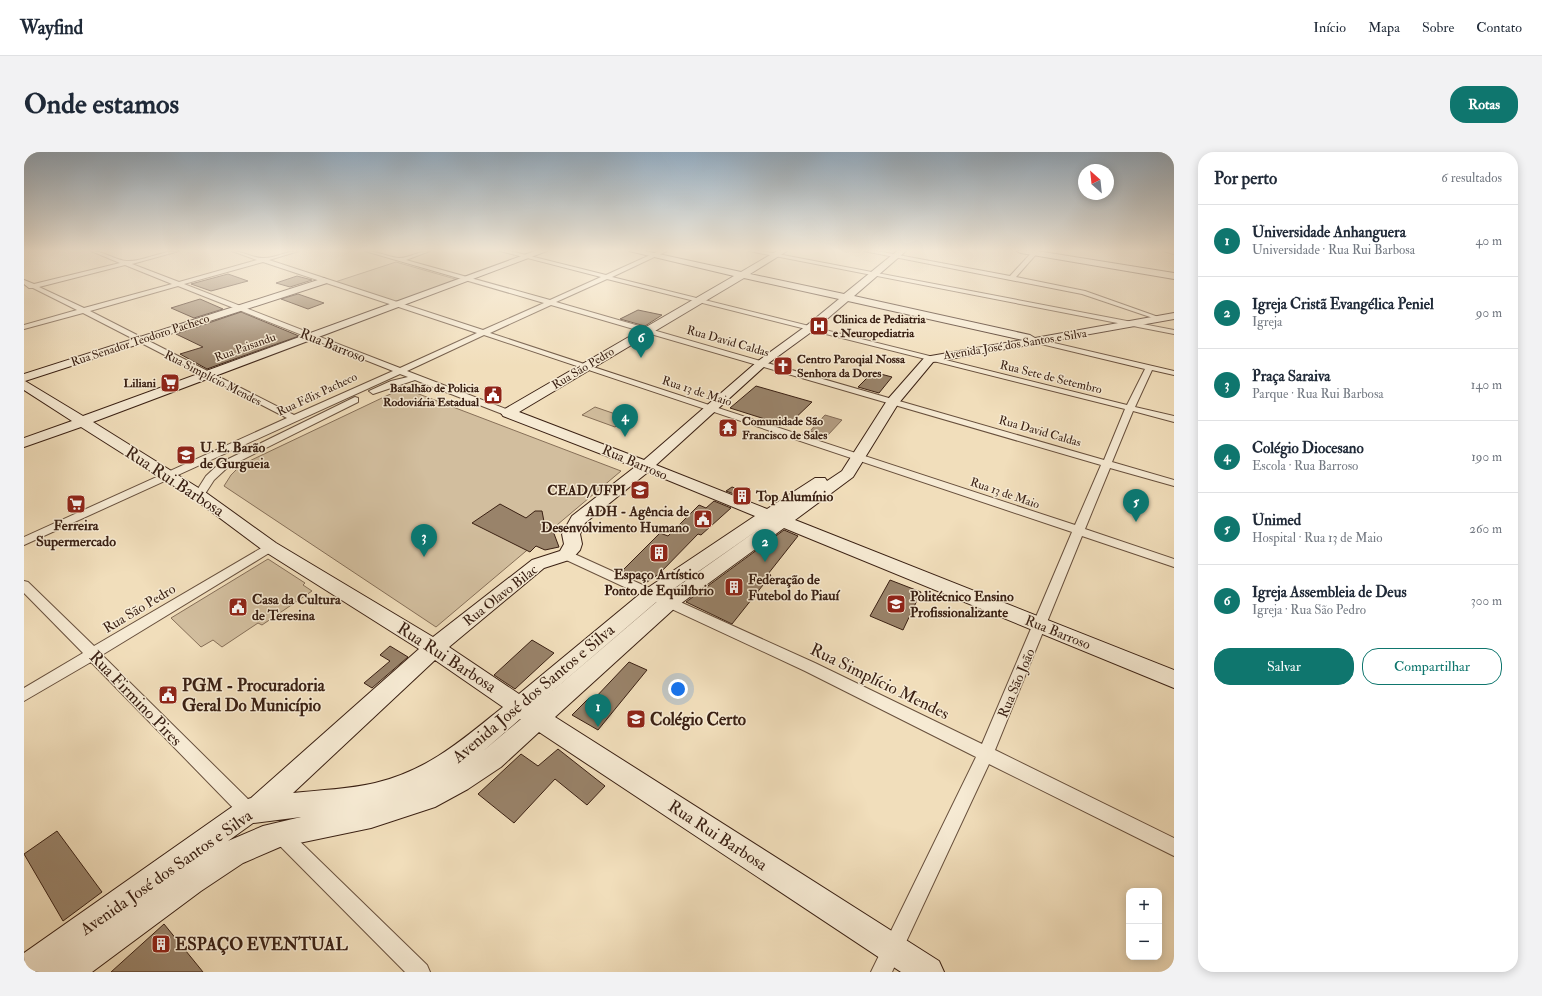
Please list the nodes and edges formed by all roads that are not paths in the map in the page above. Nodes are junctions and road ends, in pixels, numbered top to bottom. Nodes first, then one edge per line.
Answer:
1 (41, 289) edge
2 (159, 289) edge
3 (192, 289) edge
4 (298, 289) edge
5 (349, 289) edge
6 (441, 289) edge
7 (505, 289) edge
8 (579, 289) edge
9 (656, 289) edge
10 (718, 289) edge
11 (806, 289) edge
12 (856, 289) edge
13 (949, 289) edge
14 (1069, 289) edge
15 (845, 298) junction
16 (699, 300) junction
17 (550, 302) junction
18 (398, 305) junction
19 (240, 308) junction
20 (83, 310) junction
21 (1174, 316) edge
22 (1161, 318) junction
23 (1135, 324) junction
24 (24, 327) edge
25 (810, 328) junction
26 (646, 330) junction
27 (482, 332) junction
28 (1174, 332) edge
29 (311, 336) junction
30 (139, 340) junction
31 (1040, 341) junction
32 (929, 359) junction
33 (762, 363) junction
34 (584, 366) junction
35 (1150, 367) junction
36 (398, 371) junction
37 (1174, 372) edge
38 (207, 375) junction
39 (416, 377) junction
40 (24, 378) edge
41 (24, 384) edge
42 (893, 402) junction
43 (712, 408) junction
44 (1130, 408) junction
45 (508, 413) junction
46 (295, 419) junction
47 (1174, 419) edge
48 (83, 421) junction
49 (24, 443) edge
50 (858, 457) junction
51 (1107, 463) junction
52 (645, 467) junction
53 (168, 476) junction
54 (1174, 483) edge
55 (199, 495) junction
56 (775, 519) junction
57 (1080, 531) junction
58 (24, 541) edge
59 (270, 547) junction
60 (566, 555) junction
61 (1174, 563) edge
62 (24, 585) edge
63 (661, 598) junction
64 (1041, 624) junction
65 (434, 648) junction
66 (94, 654) junction
67 (1174, 678) edge
68 (24, 696) edge
69 (529, 712) junction
70 (985, 754) junction
71 (254, 810) junction
72 (280, 834) junction
73 (1174, 847) edge
74 (886, 960) edge
75 (24, 972) edge
76 (66, 972) edge
77 (420, 972) edge
78 (928, 972) edge

1 - 20 street, Rua Simplício Mendes
2 - 20 street
3 - 19 street, Rua Barroso
4 - 19 street, Rua Senador Teodoro Pacheco
5 - 18 street, Rua 13 de Maio
6 - 18 street, Rua Paisandu
7 - 17 street, Rua David Caldas
8 - 17 street, Rua Félix Pacheco
9 - 16 street, Rua Sete de Setembro
10 - 16 street, Rua São Pedro
11 - 15 street
12 - 15 street
13 - 23 street
14 - 22 street
15 - 25 street
15 - 31 street
16 - 25 street, Rua Sete de Setembro
16 - 26 street, Rua São Pedro
17 - 26 street, Rua David Caldas
17 - 27 street, Rua Félix Pacheco
18 - 27 street, Rua 13 de Maio
18 - 29 street, Rua Paisandu
19 - 29 street, Rua Barroso
19 - 30 street, Rua Senador Teodoro Pacheco
20 - 24 street
20 - 30 street, Rua Simplício Mendes
21 - 22 street, Avenida José dos Santos e Silva
22 - 23 street, Avenida José dos Santos e Silva
23 - 28 street
23 - 31 street, Avenida José dos Santos e Silva
25 - 32 street, Rua Sete de Setembro
25 - 33 street
26 - 33 street, Rua David Caldas
26 - 34 street, Rua São Pedro
27 - 34 street, Rua 13 de Maio
27 - 36 street, Rua Félix Pacheco
29 - 36 street, Rua Barroso
29 - 38 street, Rua Paisandu
30 - 38 street, Rua Simplício Mendes
30 - 40 street, Rua Senador Teodoro Pacheco
31 - 32 street, Avenida José dos Santos e Silva
31 - 35 street
32 - 42 street, Avenida José dos Santos e Silva
32 - 44 street, Rua Sete de Setembro
33 - 42 street, Rua David Caldas
33 - 43 street
34 - 43 street, Rua 13 de Maio
34 - 45 street, Rua São Pedro
35 - 37 street
35 - 44 street, Rua São João
36 - 39 street, Rua Barroso
36 - 46 street, Rua Félix Pacheco
38 - 46 street, Rua Simplício Mendes
38 - 48 street, Rua Paisandu
39 - 45 street, Rua Barroso
39 - 55 street
41 - 48 street, Rua Rui Barbosa
42 - 50 street, Avenida José dos Santos e Silva
42 - 51 street, Rua David Caldas
43 - 50 street, Rua 13 de Maio
43 - 52 street
44 - 47 street, Rua Sete de Setembro
44 - 51 street, Rua São João
45 - 52 street, Rua Barroso
46 - 53 street, Rua Félix Pacheco
48 - 49 street, Rua Paisandu
48 - 53 street, Rua Rui Barbosa
50 - 56 street, Avenida José dos Santos e Silva
50 - 57 street, Rua 13 de Maio
51 - 54 street, Rua David Caldas
51 - 57 street, Rua São João
52 - 56 street, Rua Barroso
52 - 60 street
53 - 55 street, Rua Rui Barbosa
53 - 58 street, Rua Félix Pacheco
55 - 59 street, Rua Rui Barbosa
56 - 63 street, Avenida José dos Santos e Silva
56 - 64 street, Rua Barroso
57 - 61 street, Rua 13 de Maio
57 - 64 street, Rua São João
59 - 65 street, Rua Rui Barbosa
59 - 66 street, Rua São Pedro
60 - 63 street, Rua Simplício Mendes
60 - 65 street, Rua Olavo Bilac
62 - 66 street, Rua Firmino Pires
63 - 69 street, Avenida José dos Santos e Silva
63 - 70 street, Rua Simplício Mendes
64 - 67 street, Rua Barroso
64 - 70 street, Rua São João
65 - 69 street, Rua Rui Barbosa
65 - 71 street, Rua Olavo Bilac
66 - 68 street, Rua São Pedro
66 - 71 street, Rua Firmino Pires
69 - 71 street, Avenida José dos Santos e Silva
69 - 72 street, Avenida José dos Santos e Silva
69 - 74 street, Rua Rui Barbosa
70 - 73 street, Rua Simplício Mendes
70 - 74 street, Rua São João
71 - 75 street, Avenida José dos Santos e Silva
72 - 76 street, Avenida José dos Santos e Silva
72 - 77 street
74 - 78 street, Rua Rui Barbosa

